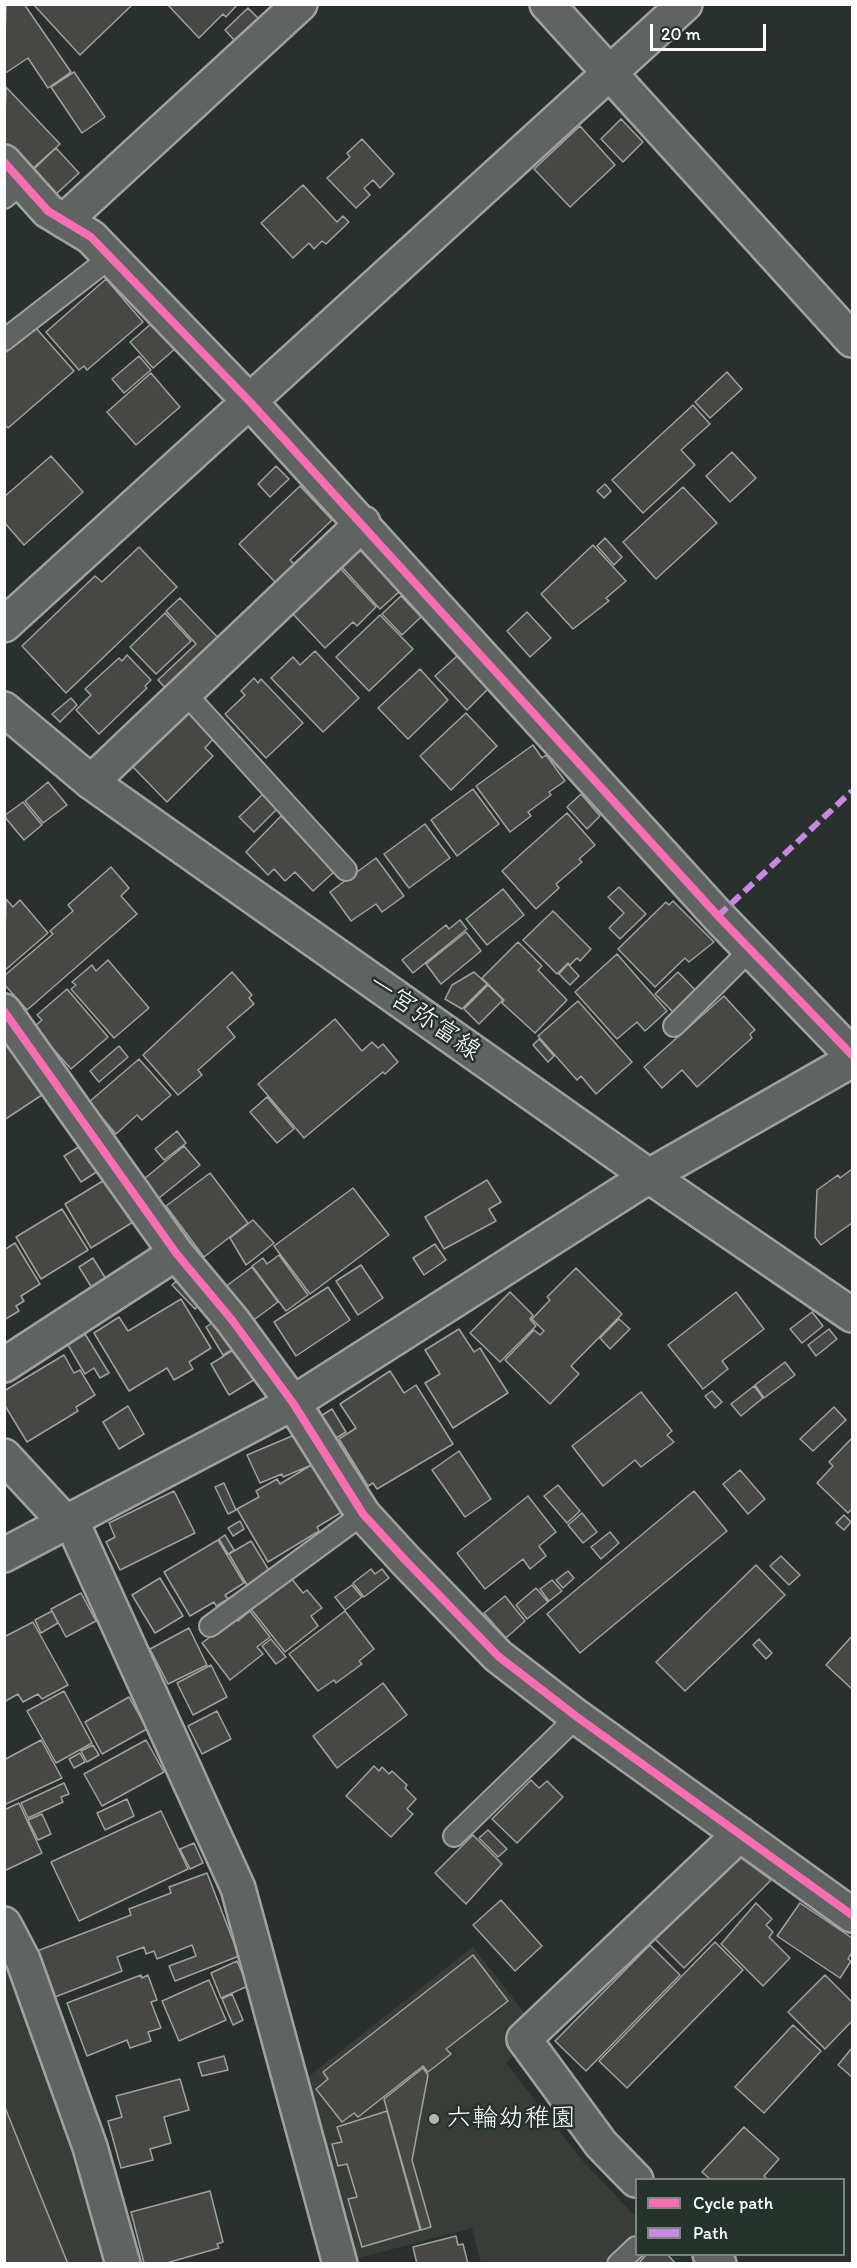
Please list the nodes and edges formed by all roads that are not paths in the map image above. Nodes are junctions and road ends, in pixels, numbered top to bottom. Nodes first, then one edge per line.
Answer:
1 (547, 4) edge
2 (685, 4) edge
3 (286, 9) edge
4 (610, 73) junction
5 (11, 181) edge
6 (64, 221) junction
7 (111, 257) junction
8 (4, 340) edge
9 (852, 340) edge
10 (250, 403) junction
11 (363, 524) junction
12 (4, 625) edge
13 (185, 693) junction
14 (4, 709) edge
15 (92, 782) junction
16 (346, 870) dead end
17 (751, 949) junction
18 (4, 1011) edge
19 (674, 1026) dead end
20 (852, 1055) edge
21 (852, 1060) edge
22 (649, 1176) junction
23 (176, 1253) junction
24 (852, 1315) edge
25 (4, 1365) edge
26 (292, 1403) junction
27 (4, 1456) edge
28 (363, 1514) junction
29 (69, 1521) junction
30 (4, 1555) edge
31 (210, 1626) dead end
32 (577, 1717) junction
33 (740, 1834) junction
34 (454, 1836) dead end
35 (852, 1915) edge
36 (4, 1924) edge
37 (635, 2179) edge
38 (635, 2248) edge
39 (123, 2264) edge
40 (340, 2264) edge
41 (618, 2264) edge

1 - 4 street
2 - 4 street
3 - 6 street
4 - 9 street
4 - 10 street
5 - 6 street
6 - 7 street
7 - 8 lane
7 - 10 street
10 - 11 street
10 - 12 street
11 - 13 street
11 - 17 street
13 - 15 street
13 - 16 lane
14 - 15 street, 一宮弥富線
15 - 22 street, 一宮弥富線
17 - 19 lane
17 - 20 street
18 - 23 street
21 - 22 street
22 - 24 street, 一宮弥富線
22 - 26 street
23 - 25 street
23 - 26 street
26 - 28 street
26 - 29 street
27 - 29 street
28 - 31 lane
28 - 32 street
29 - 30 street
29 - 40 street
32 - 33 street
32 - 34 lane
33 - 35 street
33 - 37 street
36 - 39 street
38 - 41 lane

